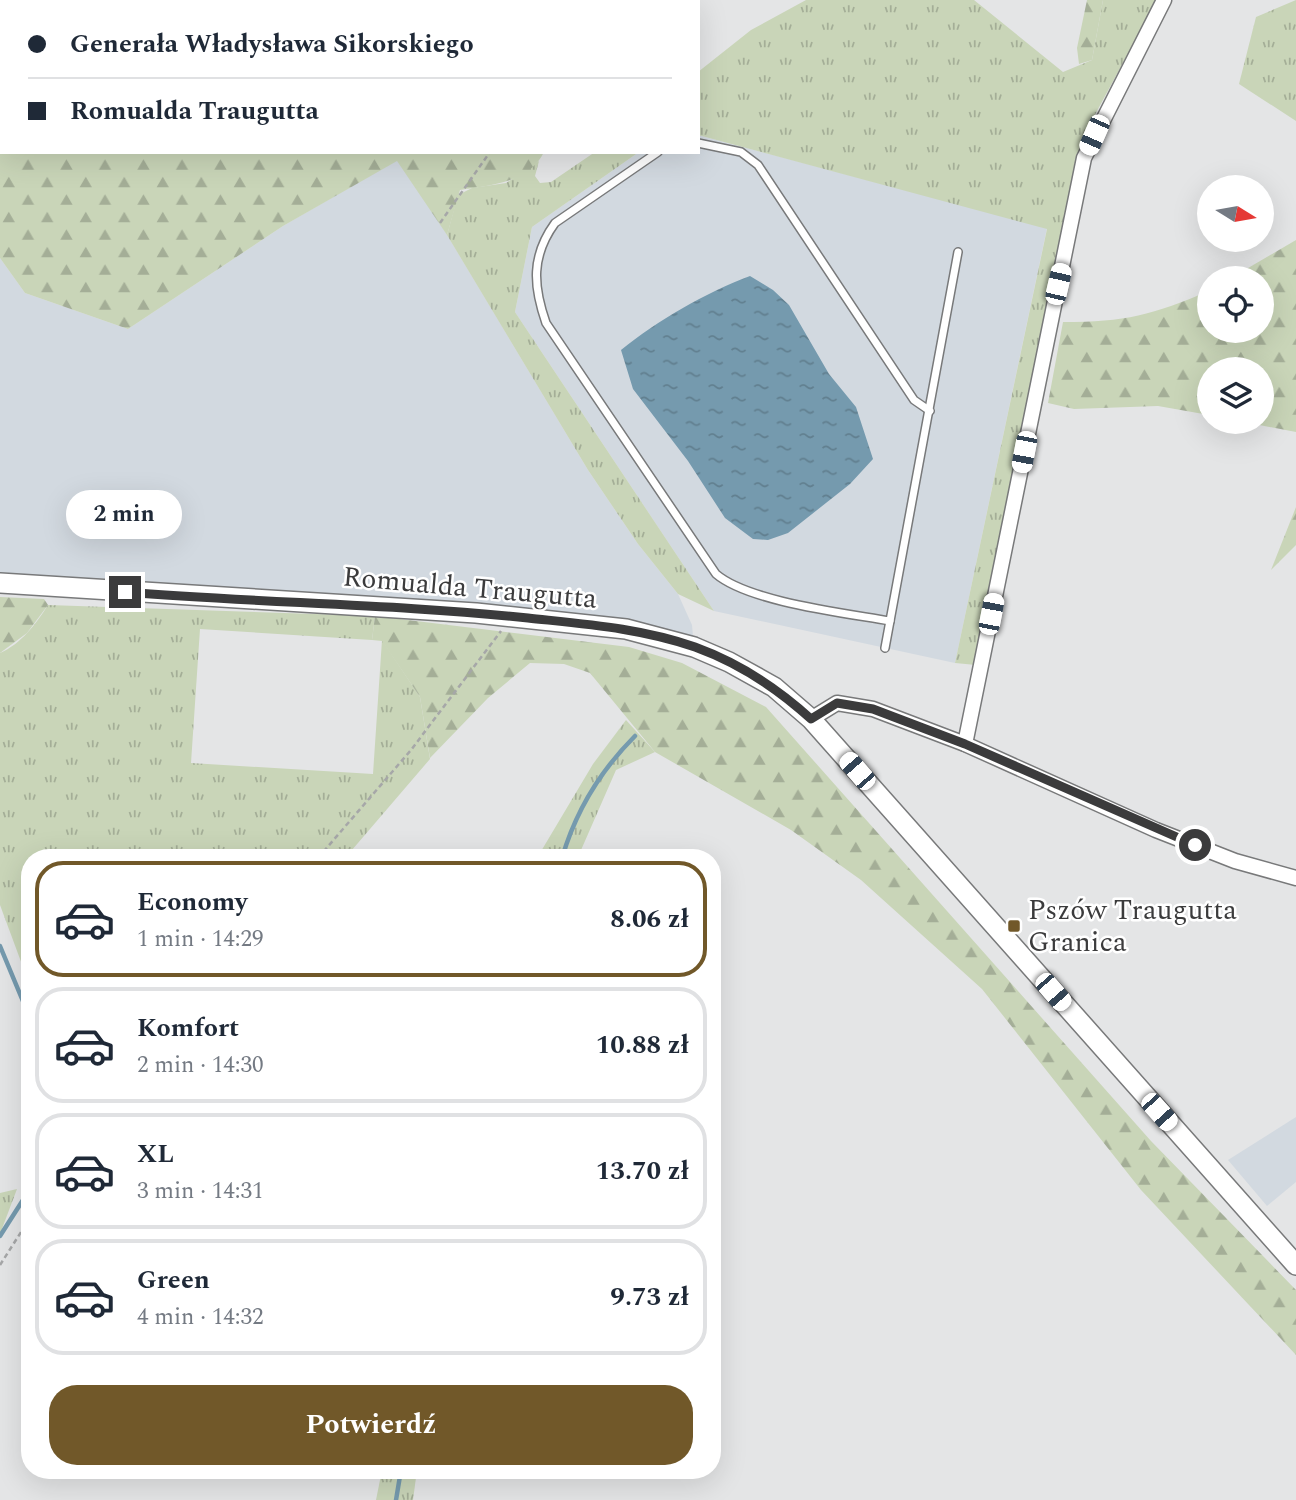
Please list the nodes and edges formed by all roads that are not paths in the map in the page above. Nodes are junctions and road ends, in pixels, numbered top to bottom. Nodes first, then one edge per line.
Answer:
1 (1164, 0) edge
2 (700, 143) edge
3 (655, 154) edge
4 (958, 252) dead end
5 (930, 411) junction
6 (0, 583) edge
7 (890, 621) junction
8 (885, 648) dead end
9 (811, 719) junction
10 (965, 744) junction
11 (1296, 878) edge
12 (1296, 1265) edge

1 - 10 street
2 - 5 lane
3 - 7 lane
4 - 5 lane
5 - 7 lane
6 - 9 street, Romualda Traugutta
7 - 8 lane
9 - 10 street
9 - 12 street, Romualda Traugutta
10 - 11 street

